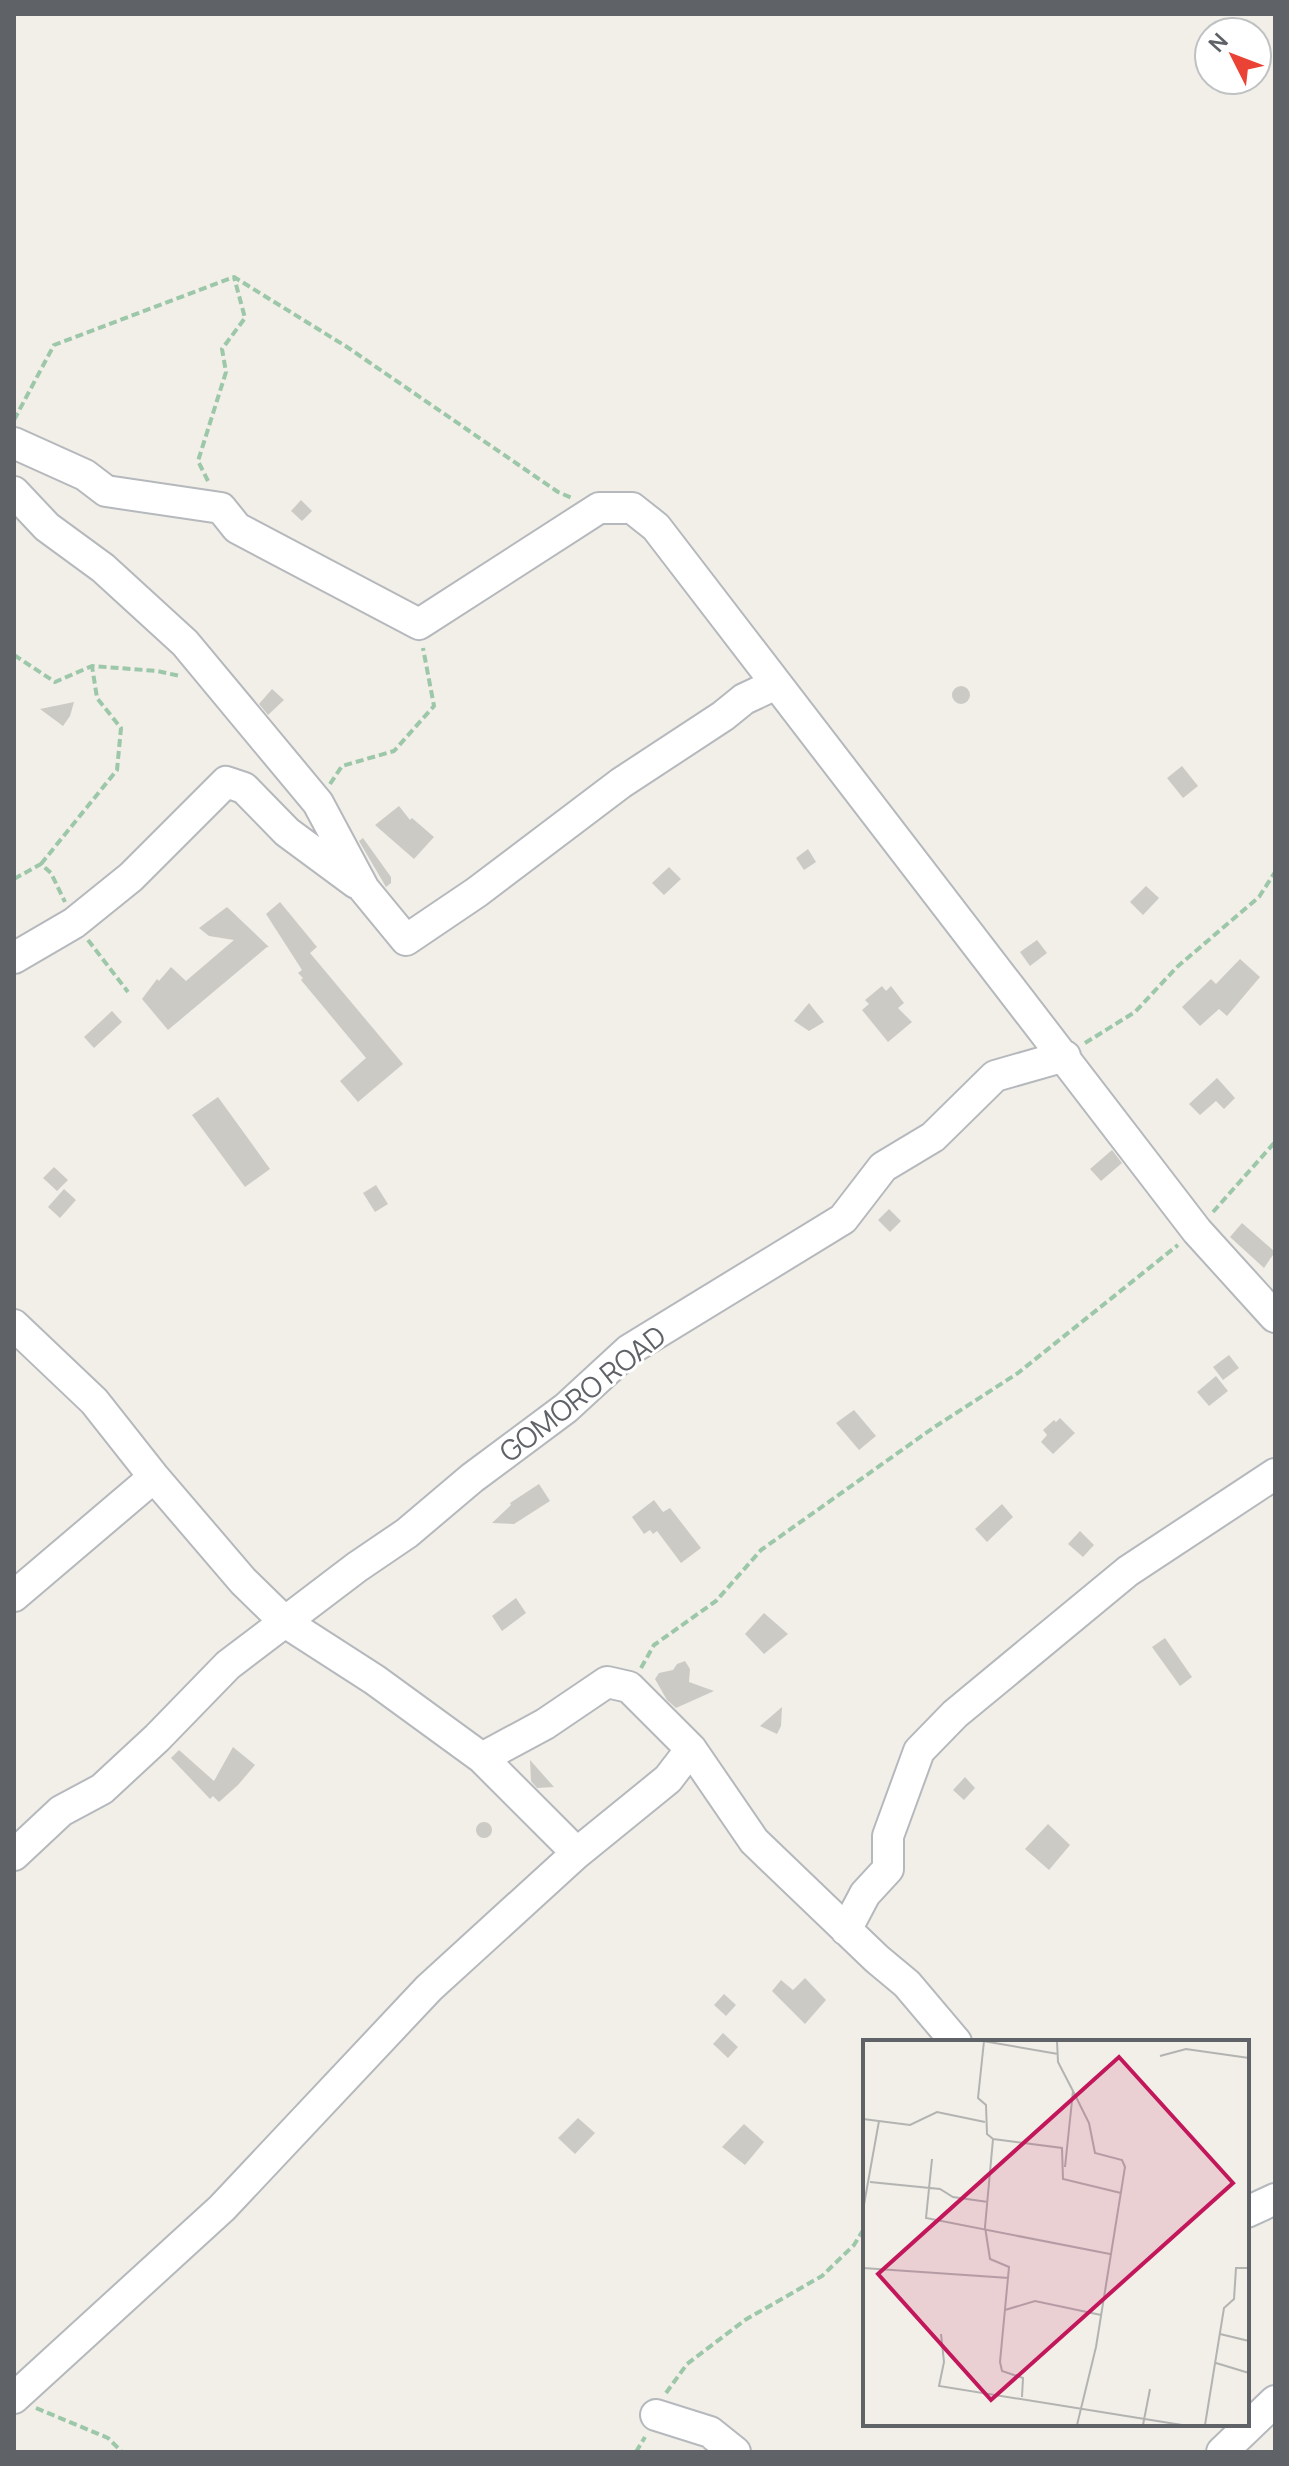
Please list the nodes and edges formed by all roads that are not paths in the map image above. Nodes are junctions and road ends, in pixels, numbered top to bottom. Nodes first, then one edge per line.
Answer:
1 (14, 443) edge
2 (14, 492) edge
3 (776, 684) junction
4 (364, 889) junction
5 (14, 958) edge
6 (1065, 1056) junction
7 (1275, 1317) edge
8 (14, 1325) edge
9 (1275, 1474) edge
10 (154, 1477) junction
11 (14, 1596) edge
12 (285, 1622) junction
13 (691, 1749) junction
14 (482, 1758) junction
15 (577, 1853) junction
16 (14, 1855) edge
17 (846, 1930) junction
18 (954, 2040) edge
19 (1275, 2199) edge
20 (1249, 2211) edge
21 (20, 2401) edge
22 (1275, 2401) edge
23 (656, 2415) road end
24 (735, 2452) edge
25 (1222, 2452) edge

1 - 3 street
2 - 4 street
3 - 4 street
3 - 6 street
4 - 5 street
6 - 7 street
6 - 12 street, GOMORO ROAD
8 - 10 street
9 - 17 street
10 - 11 street
10 - 12 street
12 - 14 street
12 - 16 street, GOMORO ROAD
13 - 14 street
13 - 15 street
13 - 17 street
14 - 15 street
15 - 21 street
17 - 18 street
19 - 20 street
22 - 25 street
23 - 24 street

